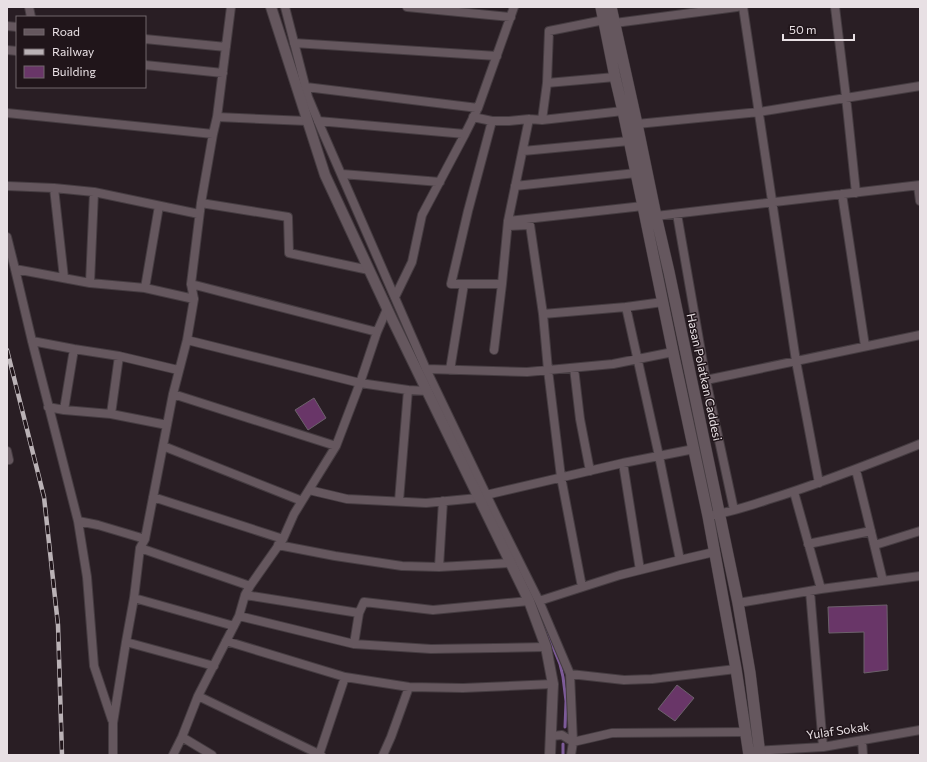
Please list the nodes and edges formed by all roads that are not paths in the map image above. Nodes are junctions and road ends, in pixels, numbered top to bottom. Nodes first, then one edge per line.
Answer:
1 (230, 7) edge
2 (271, 7) edge
3 (285, 7) edge
4 (407, 7) edge
5 (514, 7) edge
6 (601, 7) edge
7 (611, 7) edge
8 (737, 7) edge
9 (743, 7) edge
10 (835, 7) edge
11 (511, 17) junction
12 (609, 22) junction
13 (146, 39) edge
14 (294, 44) junction
15 (226, 47) junction
16 (497, 56) junction
17 (146, 65) edge
18 (222, 74) junction
19 (615, 77) junction
20 (547, 83) junction
21 (920, 86) edge
22 (306, 87) junction
23 (846, 97) junction
24 (478, 108) junction
25 (623, 111) junction
26 (759, 112) junction
27 (7, 114) edge
28 (473, 117) junction
29 (217, 118) junction
30 (529, 119) junction
31 (542, 120) junction
32 (307, 121) junction
33 (318, 121) junction
34 (492, 121) junction
35 (637, 124) junction
36 (212, 134) junction
37 (465, 134) junction
38 (629, 141) junction
39 (523, 151) junction
40 (636, 173) junction
41 (342, 174) junction
42 (440, 182) junction
43 (919, 185) edge
44 (7, 186) edge
45 (515, 186) junction
46 (54, 188) junction
47 (94, 192) junction
48 (856, 193) junction
49 (842, 194) junction
50 (920, 201) edge
51 (773, 202) junction
52 (200, 203) junction
53 (159, 206) junction
54 (643, 206) junction
55 (199, 214) junction
56 (677, 214) junction
57 (656, 216) junction
58 (508, 224) junction
59 (7, 237) edge
60 (15, 268) junction
61 (369, 270) junction
62 (64, 278) junction
63 (90, 283) junction
64 (191, 284) junction
65 (464, 284) junction
66 (502, 284) junction
67 (145, 288) junction
68 (395, 297) junction
69 (194, 298) junction
70 (663, 302) junction
71 (626, 306) junction
72 (387, 309) junction
73 (543, 314) junction
74 (377, 332) junction
75 (920, 335) edge
76 (187, 340) junction
77 (32, 341) junction
78 (865, 346) junction
79 (74, 349) junction
80 (494, 350) dead end
81 (673, 352) junction
82 (119, 356) junction
83 (638, 359) junction
84 (796, 361) junction
85 (574, 368) junction
86 (426, 369) junction
87 (178, 370) junction
88 (450, 370) junction
89 (548, 370) junction
90 (706, 380) junction
91 (360, 383) junction
92 (408, 390) junction
93 (427, 391) junction
94 (173, 394) junction
95 (48, 407) junction
96 (64, 410) junction
97 (111, 414) junction
98 (167, 425) junction
99 (920, 444) edge
100 (163, 446) junction
101 (336, 446) junction
102 (694, 449) junction
103 (7, 451) edge
104 (659, 456) junction
105 (7, 460) edge
106 (623, 463) junction
107 (856, 470) junction
108 (590, 471) junction
109 (561, 477) junction
110 (819, 483) junction
111 (309, 490) junction
112 (794, 492) junction
113 (482, 496) junction
114 (153, 497) junction
115 (302, 501) junction
116 (399, 501) junction
117 (443, 502) junction
118 (734, 510) junction
119 (720, 514) junction
120 (708, 516) junction
121 (78, 521) junction
122 (871, 531) junction
123 (920, 531) edge
124 (144, 539) junction
125 (280, 542) junction
126 (808, 544) junction
127 (875, 546) junction
128 (140, 548) junction
129 (714, 552) junction
130 (680, 560) junction
131 (510, 563) junction
132 (439, 567) junction
133 (640, 570) junction
134 (920, 576) edge
135 (883, 581) junction
136 (250, 586) junction
137 (582, 587) junction
138 (821, 590) junction
139 (810, 592) junction
140 (245, 595) junction
141 (134, 598) junction
142 (534, 601) junction
143 (738, 603) junction
144 (359, 613) junction
145 (239, 616) junction
146 (234, 626) junction
147 (226, 641) junction
148 (126, 642) junction
149 (354, 644) junction
150 (546, 647) junction
151 (214, 666) junction
152 (736, 669) junction
153 (570, 674) junction
154 (344, 677) junction
155 (553, 684) junction
156 (409, 687) junction
157 (198, 696) junction
158 (113, 723) junction
159 (920, 730) edge
160 (746, 732) junction
161 (552, 736) junction
162 (182, 737) junction
163 (862, 740) junction
164 (573, 742) junction
165 (823, 747) junction
166 (813, 751) edge
167 (754, 753) edge
168 (112, 755) edge
169 (173, 755) edge
170 (212, 755) edge
171 (320, 755) edge
172 (383, 755) edge
173 (550, 755) edge
174 (571, 755) edge
175 (863, 755) edge

1 - 15 street
2 - 32 street
3 - 14 street
4 - 11 street
5 - 11 street
6 - 12 main road, Hasan Polatkan Caddesi
7 - 12 main road, Hasan Polatkan Caddesi
8 - 12 street
9 - 26 street
10 - 23 street
11 - 16 street
12 - 19 main road, Hasan Polatkan Caddesi
12 - 20 street
12 - 35 main road, Hasan Polatkan Caddesi
13 - 15 street
14 - 16 street
14 - 22 street
15 - 18 street
16 - 24 street
17 - 18 street
18 - 29 street
19 - 20 street
19 - 25 main road, Hasan Polatkan Caddesi
20 - 31 street
21 - 23 street
22 - 24 street
22 - 33 street
23 - 26 street
23 - 48 street
24 - 28 street
25 - 31 street
25 - 38 main road, Hasan Polatkan Caddesi
26 - 35 street
26 - 51 street
27 - 36 street
28 - 34 street
28 - 37 street
29 - 32 street
29 - 36 street
30 - 31 street
30 - 34 street
30 - 39 street
32 - 61 street
33 - 37 street
33 - 41 street
34 - 65 street
35 - 57 main road, Hasan Polatkan Caddesi
36 - 52 street
37 - 42 street
38 - 39 street
38 - 40 main road, Hasan Polatkan Caddesi
39 - 45 street
40 - 45 street
40 - 54 main road, Hasan Polatkan Caddesi
41 - 42 street
41 - 68 street
42 - 68 street
43 - 48 street
43 - 50 street
44 - 46 street
45 - 58 street
46 - 47 street
46 - 62 street
47 - 53 street
47 - 63 street
48 - 49 street
49 - 51 street
49 - 78 street
51 - 56 street
51 - 84 street
52 - 55 street
52 - 61 street
53 - 55 street
53 - 67 street
54 - 58 street
54 - 70 main road, Hasan Polatkan Caddesi
55 - 64 street
56 - 57 street
56 - 90 street
57 - 119 main road, Hasan Polatkan Caddesi
58 - 66 street
58 - 73 street
59 - 60 street
60 - 62 street
60 - 77 street
61 - 72 street
62 - 63 street
63 - 67 street
64 - 69 street
64 - 74 street
65 - 66 street
65 - 88 street
66 - 80 street
67 - 69 street
68 - 86 street
69 - 76 street
70 - 71 street
70 - 81 main road, Hasan Polatkan Caddesi
71 - 73 street
71 - 83 street
72 - 74 street
72 - 93 street
73 - 89 street
74 - 91 street
75 - 78 street
76 - 87 street
76 - 91 street
77 - 79 street
77 - 95 street
78 - 84 street
79 - 82 street
79 - 96 street
81 - 83 street
81 - 102 main road, Hasan Polatkan Caddesi
82 - 87 street
82 - 97 street
83 - 85 street
83 - 104 street
84 - 90 street
84 - 110 street
85 - 89 street
85 - 108 street
86 - 88 street
86 - 113 street
87 - 94 street
88 - 89 street
89 - 109 street
90 - 118 street
91 - 92 street
91 - 101 street
92 - 93 street
92 - 116 street
93 - 113 street
94 - 98 street
94 - 101 street
95 - 96 street
95 - 121 street
96 - 97 street
97 - 98 street
98 - 100 street
99 - 107 street
100 - 114 street
100 - 115 street
101 - 111 street
102 - 104 street
102 - 120 main road, Hasan Polatkan Caddesi
103 - 105 street
104 - 106 street
104 - 130 street
106 - 108 street
106 - 133 street
107 - 110 street
107 - 122 street
108 - 109 street
109 - 113 street
109 - 137 street
110 - 112 street
111 - 115 street
111 - 116 street
112 - 118 street
112 - 126 street
113 - 117 street
113 - 131 street
113 - 142 street
114 - 124 street
114 - 125 street
115 - 125 street
116 - 117 street
117 - 132 street
118 - 119 street
119 - 120 street
119 - 143 main road, Hasan Polatkan Caddesi
120 - 129 main road, Hasan Polatkan Caddesi
121 - 124 street
121 - 158 street
122 - 126 street
122 - 127 street
123 - 127 street
124 - 128 street
125 - 132 street
125 - 136 street
126 - 138 street
127 - 135 street
128 - 136 street
128 - 141 street
129 - 130 street
129 - 152 main road, Hasan Polatkan Caddesi
130 - 133 street
131 - 132 street
131 - 142 street
133 - 137 street
134 - 135 street
135 - 138 street
136 - 140 street
137 - 142 street
138 - 139 street
139 - 143 street
139 - 165 street
140 - 144 street
140 - 145 street
141 - 146 street
141 - 148 street
142 - 144 street
142 - 150 street
142 - 153 street
143 - 167 main road, Hasan Polatkan Caddesi
144 - 149 street
145 - 146 street
145 - 149 street
146 - 147 street
147 - 151 street
147 - 154 street
148 - 151 street
148 - 158 street
149 - 150 street
150 - 155 street
151 - 157 street
152 - 153 street
152 - 160 main road, Hasan Polatkan Caddesi
153 - 164 street
154 - 156 street
154 - 171 street
155 - 156 street
155 - 161 street
156 - 172 street
157 - 162 street
157 - 171 street
158 - 168 street
159 - 163 street, Yulaf Sokak
160 - 164 street
160 - 167 main road, Hasan Polatkan Caddesi
161 - 164 street
161 - 173 street
162 - 169 street
162 - 170 street
163 - 165 street, Yulaf Sokak
163 - 175 street
164 - 174 street
165 - 166 street, Yulaf Sokak
166 - 167 street, Yulaf Sokak

